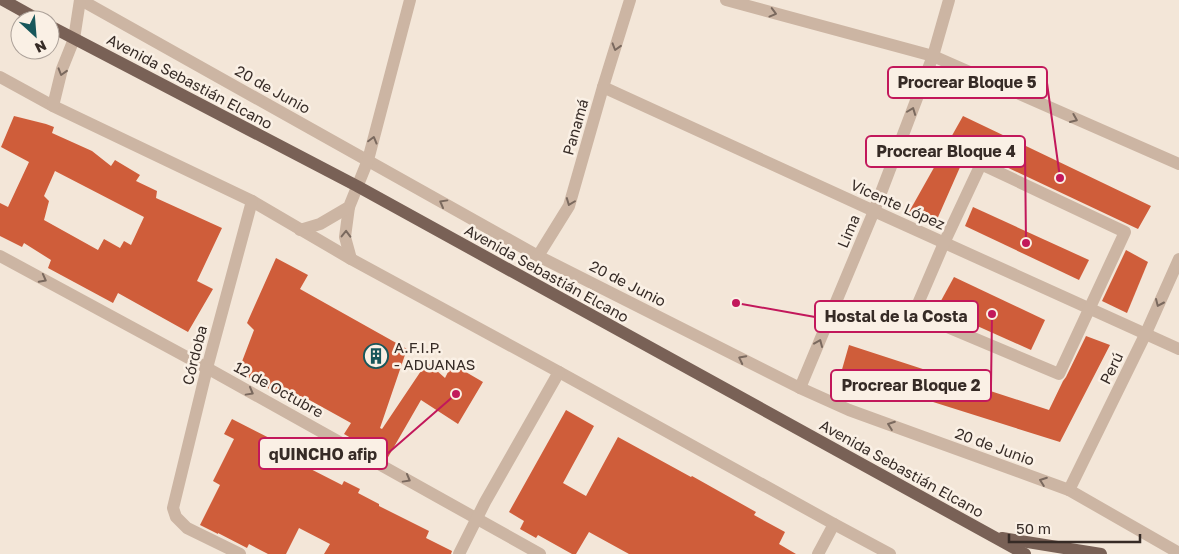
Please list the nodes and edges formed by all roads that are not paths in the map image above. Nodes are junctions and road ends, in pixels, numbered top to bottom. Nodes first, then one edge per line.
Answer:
1 (3, 0) edge
2 (81, 0) edge
3 (410, 0) edge
4 (630, 0) edge
5 (726, 0) edge
6 (949, 0) edge
7 (22, 10) edge
8 (60, 31) edge
9 (74, 39) junction
10 (933, 56) junction
11 (0, 78) edge
12 (603, 87) junction
13 (53, 106) junction
14 (368, 160) junction
15 (1179, 164) edge
16 (357, 186) junction
17 (252, 201) junction
18 (349, 207) junction
19 (874, 211) junction
20 (300, 230) junction
21 (944, 243) junction
22 (0, 256) edge
23 (538, 256) junction
24 (1179, 259) edge
25 (351, 260) junction
26 (1090, 308) junction
27 (1146, 333) junction
28 (1179, 349) edge
29 (207, 368) junction
30 (559, 372) junction
31 (800, 388) junction
32 (1069, 490) junction
33 (476, 518) junction
34 (834, 524) junction
35 (992, 536) junction
36 (1179, 553) edge
37 (240, 554) edge
38 (459, 554) edge
39 (540, 554) edge
40 (818, 554) edge
41 (890, 554) edge
42 (1026, 554) edge
43 (1101, 554) edge

1 - 7 main road
2 - 9 street
2 - 14 street, 20 de Junio
14 -> 3 street
4 -> 12 street, Panamá
5 -> 10 street
6 - 10 street, Lima
8 - 9 main road, Avenida Sebastián Elcano
9 -> 13 street
9 - 16 main road, Avenida Sebastián Elcano
10 -> 15 street
19 -> 10 street, Lima
11 - 13 street
12 - 19 street, Vicente López
12 -> 23 street, Panamá
13 - 17 street
14 - 16 street
23 -> 14 street, 20 de Junio
16 - 18 street
16 - 35 main road, Avenida Sebastián Elcano
17 - 20 street
17 - 29 street, Córdoba
18 - 20 street
25 -> 18 street
19 - 21 street, Vicente López
31 -> 19 street, Lima
20 - 25 street
21 - 26 street, Vicente López
21 - 26 street
21 - 26 street
22 -> 29 street, 12 de Octubre
31 -> 23 street, 20 de Junio
24 -> 27 street, Perú
25 - 30 street
26 - 27 street, Vicente López
27 - 28 street, Vicente López
27 - 32 street, Perú
29 -> 33 street, 12 de Octubre
29 - 37 street, Córdoba
30 - 33 street
30 - 34 street
32 -> 31 street, 20 de Junio
32 - 36 street, 20 de Junio
33 - 38 street
33 - 39 street, 12 de Octubre
34 - 40 street
34 - 41 street
35 - 42 main road, Avenida Sebastián Elcano
35 - 43 main road

